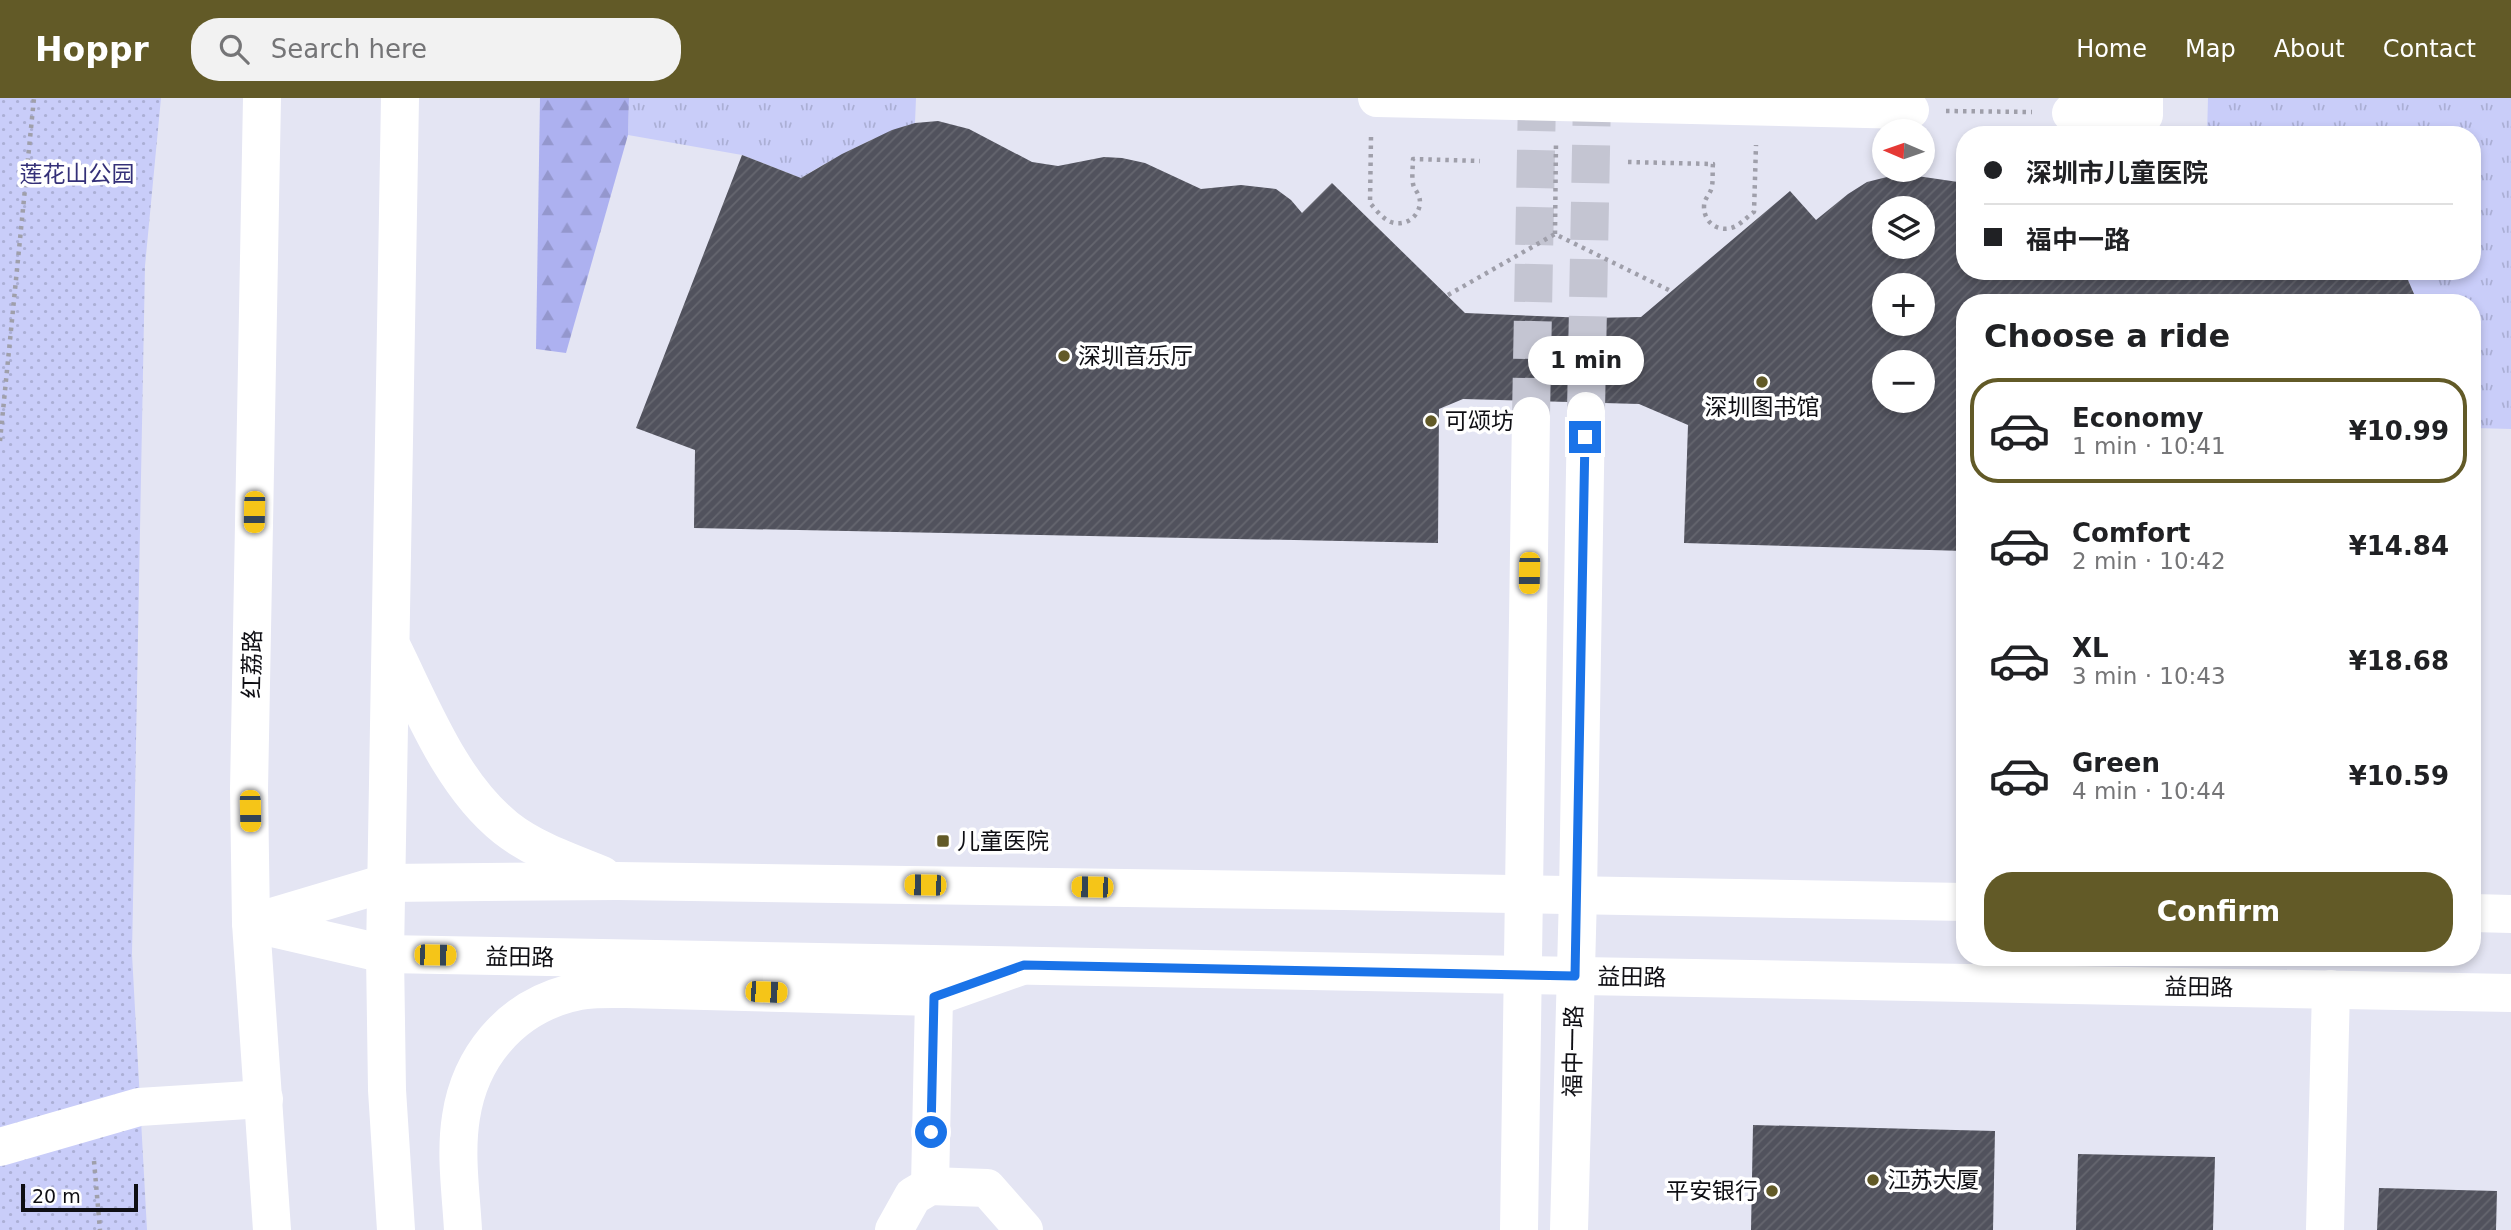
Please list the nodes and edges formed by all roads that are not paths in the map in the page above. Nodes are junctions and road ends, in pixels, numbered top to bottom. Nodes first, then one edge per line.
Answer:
1 (262, 98) edge
2 (400, 98) edge
3 (2144, 98) edge
4 (1421, 99) edge
5 (1910, 110) road end
6 (1374, 111) edge
7 (2071, 113) road end
8 (1586, 411) tunnel mouth
9 (1531, 416) tunnel mouth
10 (391, 643) junction
11 (617, 881) junction
12 (386, 883) junction
13 (1523, 894) junction
14 (1578, 895) junction
15 (1956, 902) edge
16 (2481, 913) edge
17 (2511, 914) edge
18 (251, 923) junction
19 (385, 954) junction
20 (1024, 965) junction
21 (1521, 975) junction
22 (1575, 976) junction
23 (2332, 989) junction
24 (2511, 993) edge
25 (934, 997) junction
26 (264, 1099) junction
27 (0, 1147) edge
28 (930, 1186) junction
29 (272, 1230) edge
30 (396, 1230) edge
31 (463, 1230) edge
32 (894, 1230) edge
33 (1024, 1230) edge
34 (1519, 1230) edge
35 (1569, 1230) edge
36 (2325, 1230) edge

1 - 18 main road, 红荔路
2 - 10 main road
3 - 7 main road
4 - 5 main road
4 - 6 main road
8 - 14 main road, 福中一路
9 - 13 main road
10 - 11 main road
10 - 12 main road
11 - 12 main road
11 - 13 main road
12 - 18 main road
12 - 19 main road
13 - 14 main road
13 - 21 main road
14 - 15 main road
14 - 22 main road, 福中一路
16 - 17 main road
18 - 19 main road, 益田路
18 - 26 main road, 红荔路
19 - 20 main road, 益田路
19 - 30 main road
20 - 21 main road, 益田路
20 - 25 main road
21 - 22 main road, 益田路
21 - 34 main road
22 - 23 main road, 益田路
22 - 35 main road, 福中一路
23 - 24 main road, 益田路
23 - 36 main road
25 - 28 main road
25 - 31 main road
26 - 27 main road
26 - 29 main road, 红荔路
28 - 32 main road
28 - 33 main road

